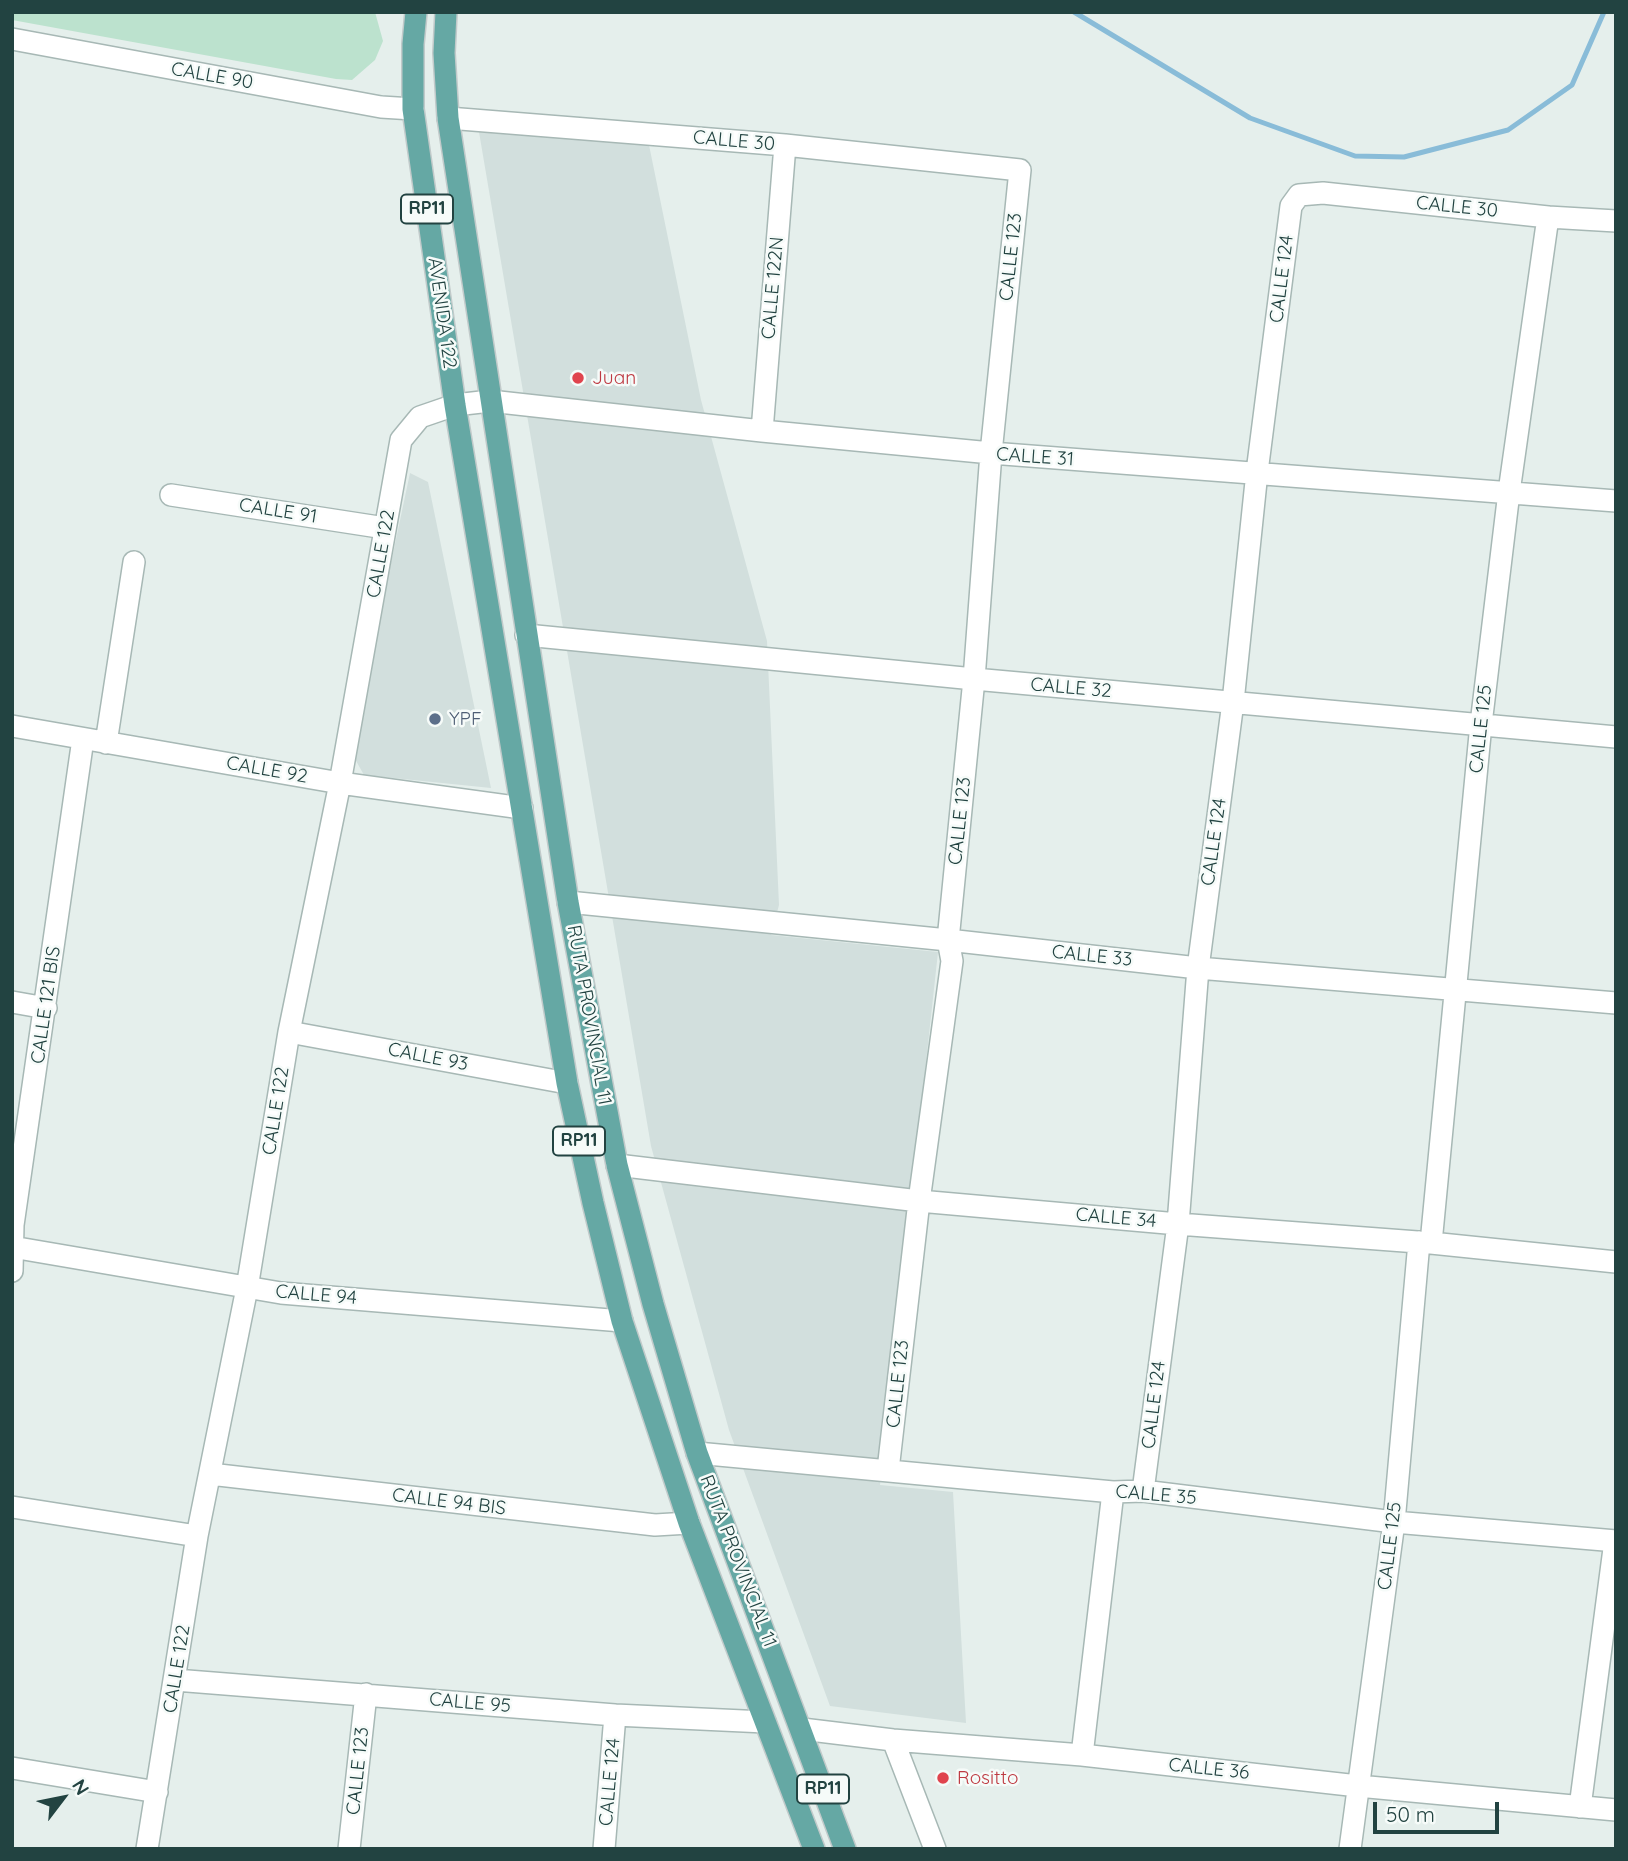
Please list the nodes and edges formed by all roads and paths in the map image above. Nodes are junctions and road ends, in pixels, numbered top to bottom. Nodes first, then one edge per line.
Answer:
1 (416, 12) edge
2 (446, 12) edge
3 (12, 40) edge
4 (413, 109) junction
5 (447, 118) junction
6 (785, 145) junction
7 (1020, 170) joint
8 (1299, 195) joint
9 (1548, 217) junction
10 (1616, 221) edge
11 (490, 401) junction
12 (455, 405) junction
13 (762, 431) junction
14 (990, 453) junction
15 (1256, 472) junction
16 (1509, 492) junction
17 (171, 495) dead end
18 (1616, 501) edge
19 (385, 528) junction
20 (134, 562) dead end
21 (526, 635) junction
22 (974, 679) junction
23 (1233, 702) junction
24 (1481, 724) junction
25 (12, 726) edge
26 (1616, 737) edge
27 (83, 739) junction
28 (106, 743) junction
29 (340, 783) junction
30 (522, 808) junction
31 (569, 902) junction
32 (948, 940) junction
33 (1198, 968) junction
34 (1454, 990) junction
35 (12, 1002) edge
36 (1616, 1003) edge
37 (46, 1008) junction
38 (289, 1032) junction
39 (567, 1083) junction
40 (617, 1165) junction
41 (919, 1200) junction
42 (1178, 1224) junction
43 (1425, 1243) junction
44 (13, 1247) edge
45 (1616, 1262) edge
46 (12, 1271) edge
47 (247, 1288) junction
48 (622, 1321) junction
49 (697, 1453) junction
50 (888, 1470) junction
51 (211, 1474) junction
52 (1143, 1491) junction
53 (1113, 1492) junction
54 (12, 1507) edge
55 (1394, 1522) junction
56 (689, 1523) junction
57 (197, 1536) junction
58 (1615, 1541) edge
59 (175, 1680) junction
60 (366, 1694) junction
61 (615, 1715) junction
62 (765, 1722) junction
63 (802, 1730) junction
64 (893, 1740) junction
65 (1082, 1755) junction
66 (12, 1768) edge
67 (1357, 1786) junction
68 (157, 1792) junction
69 (1580, 1807) junction
70 (1616, 1810) edge
71 (147, 1849) edge
72 (349, 1849) edge
73 (604, 1849) edge
74 (814, 1849) edge
75 (845, 1849) edge
76 (934, 1849) edge
77 (1350, 1849) edge

1 - 4 main road, AVENIDA 122 / RP11
2 - 5 main road, AVENIDA 122 / RP11
3 - 4 street, CALLE 90
4 - 12 main road, AVENIDA 122 / RP11
5 - 6 street, CALLE 30
5 - 11 main road, AVENIDA 122 / RP11
6 - 7 street, CALLE 30
6 - 13 street, CALLE 122N
7 - 14 street, CALLE 123
8 - 9 street, CALLE 30
8 - 15 street, CALLE 124
9 - 10 street, CALLE 30
9 - 16 street, CALLE 125
11 - 12 street, CALLE 31
11 - 13 street, CALLE 31
11 - 21 main road, RUTA PROVINCIAL 11 / RP11
12 - 19 street, CALLE 122
12 - 30 main road, RUTA PROVINCIAL 11 / RP11
13 - 14 street, CALLE 31
14 - 15 street, CALLE 31
14 - 22 street, CALLE 123
15 - 16 street, CALLE 31
15 - 23 street, CALLE 124
16 - 18 street, CALLE 31
16 - 24 street, CALLE 125
17 - 19 street, CALLE 91
19 - 29 street, CALLE 122
20 - 28 street
21 - 22 street, CALLE 32
21 - 31 main road, RUTA PROVINCIAL 11 / RP11
22 - 23 street, CALLE 32
22 - 32 street, CALLE 123
23 - 24 street, CALLE 32
23 - 33 street, CALLE 124
24 - 26 street, CALLE 32
24 - 34 street, CALLE 125
25 - 27 street, CALLE 92
27 - 28 street, CALLE 92
27 - 37 street, CALLE 121 BIS
28 - 29 street, CALLE 92
29 - 30 street, CALLE 92
29 - 38 street, CALLE 122
30 - 39 main road, RUTA PROVINCIAL 11 / RP11
31 - 32 street, CALLE 33
31 - 40 main road, RUTA PROVINCIAL 11 / RP11
32 - 33 street, CALLE 33
32 - 41 street, CALLE 123
33 - 34 street, CALLE 33
33 - 42 street, CALLE 124
34 - 36 street, CALLE 33
34 - 43 street, CALLE 125
35 - 37 street
37 - 44 street, CALLE 121 BIS
38 - 39 street, CALLE 93
38 - 47 street, CALLE 122
39 - 48 main road, RUTA PROVINCIAL 11 / RP11
40 - 41 street, CALLE 34
40 - 49 main road, RUTA PROVINCIAL 11 / RP11
41 - 42 street, CALLE 34
41 - 50 street, CALLE 123
42 - 43 street, CALLE 34
42 - 52 street, CALLE 124
43 - 45 street, CALLE 34
43 - 55 street, CALLE 125
44 - 46 street, CALLE 121 BIS
44 - 47 street, CALLE 94
47 - 48 street, CALLE 94
47 - 51 street, CALLE 122
48 - 56 main road, RUTA PROVINCIAL 11 / RP11
49 - 50 street, CALLE 35
49 - 63 main road, RUTA PROVINCIAL 11 / RP11
50 - 53 street, CALLE 35
51 - 56 street, CALLE 94 BIS
51 - 57 street, CALLE 122
52 - 53 street, CALLE 35
52 - 55 street, CALLE 35
53 - 65 street
54 - 57 street
55 - 58 street, CALLE 35
55 - 67 street, CALLE 125
56 - 62 main road, RUTA PROVINCIAL 11 / RP11
57 - 59 street, CALLE 122
58 - 69 street
59 - 60 street, CALLE 95
59 - 68 street, CALLE 122
60 - 61 street, CALLE 95
60 - 72 street, CALLE 123
61 - 62 street, CALLE 95
61 - 73 street, CALLE 124
62 - 74 main road, RUTA PROVINCIAL 11 / RP11
63 - 64 street, CALLE 36
63 - 75 main road, RUTA PROVINCIAL 11 / RP11
64 - 65 street, CALLE 36
64 - 76 street
65 - 67 street, CALLE 36
66 - 68 street
67 - 69 street, CALLE 36
67 - 77 street, CALLE 125
68 - 71 street, CALLE 122
69 - 70 street, CALLE 36

